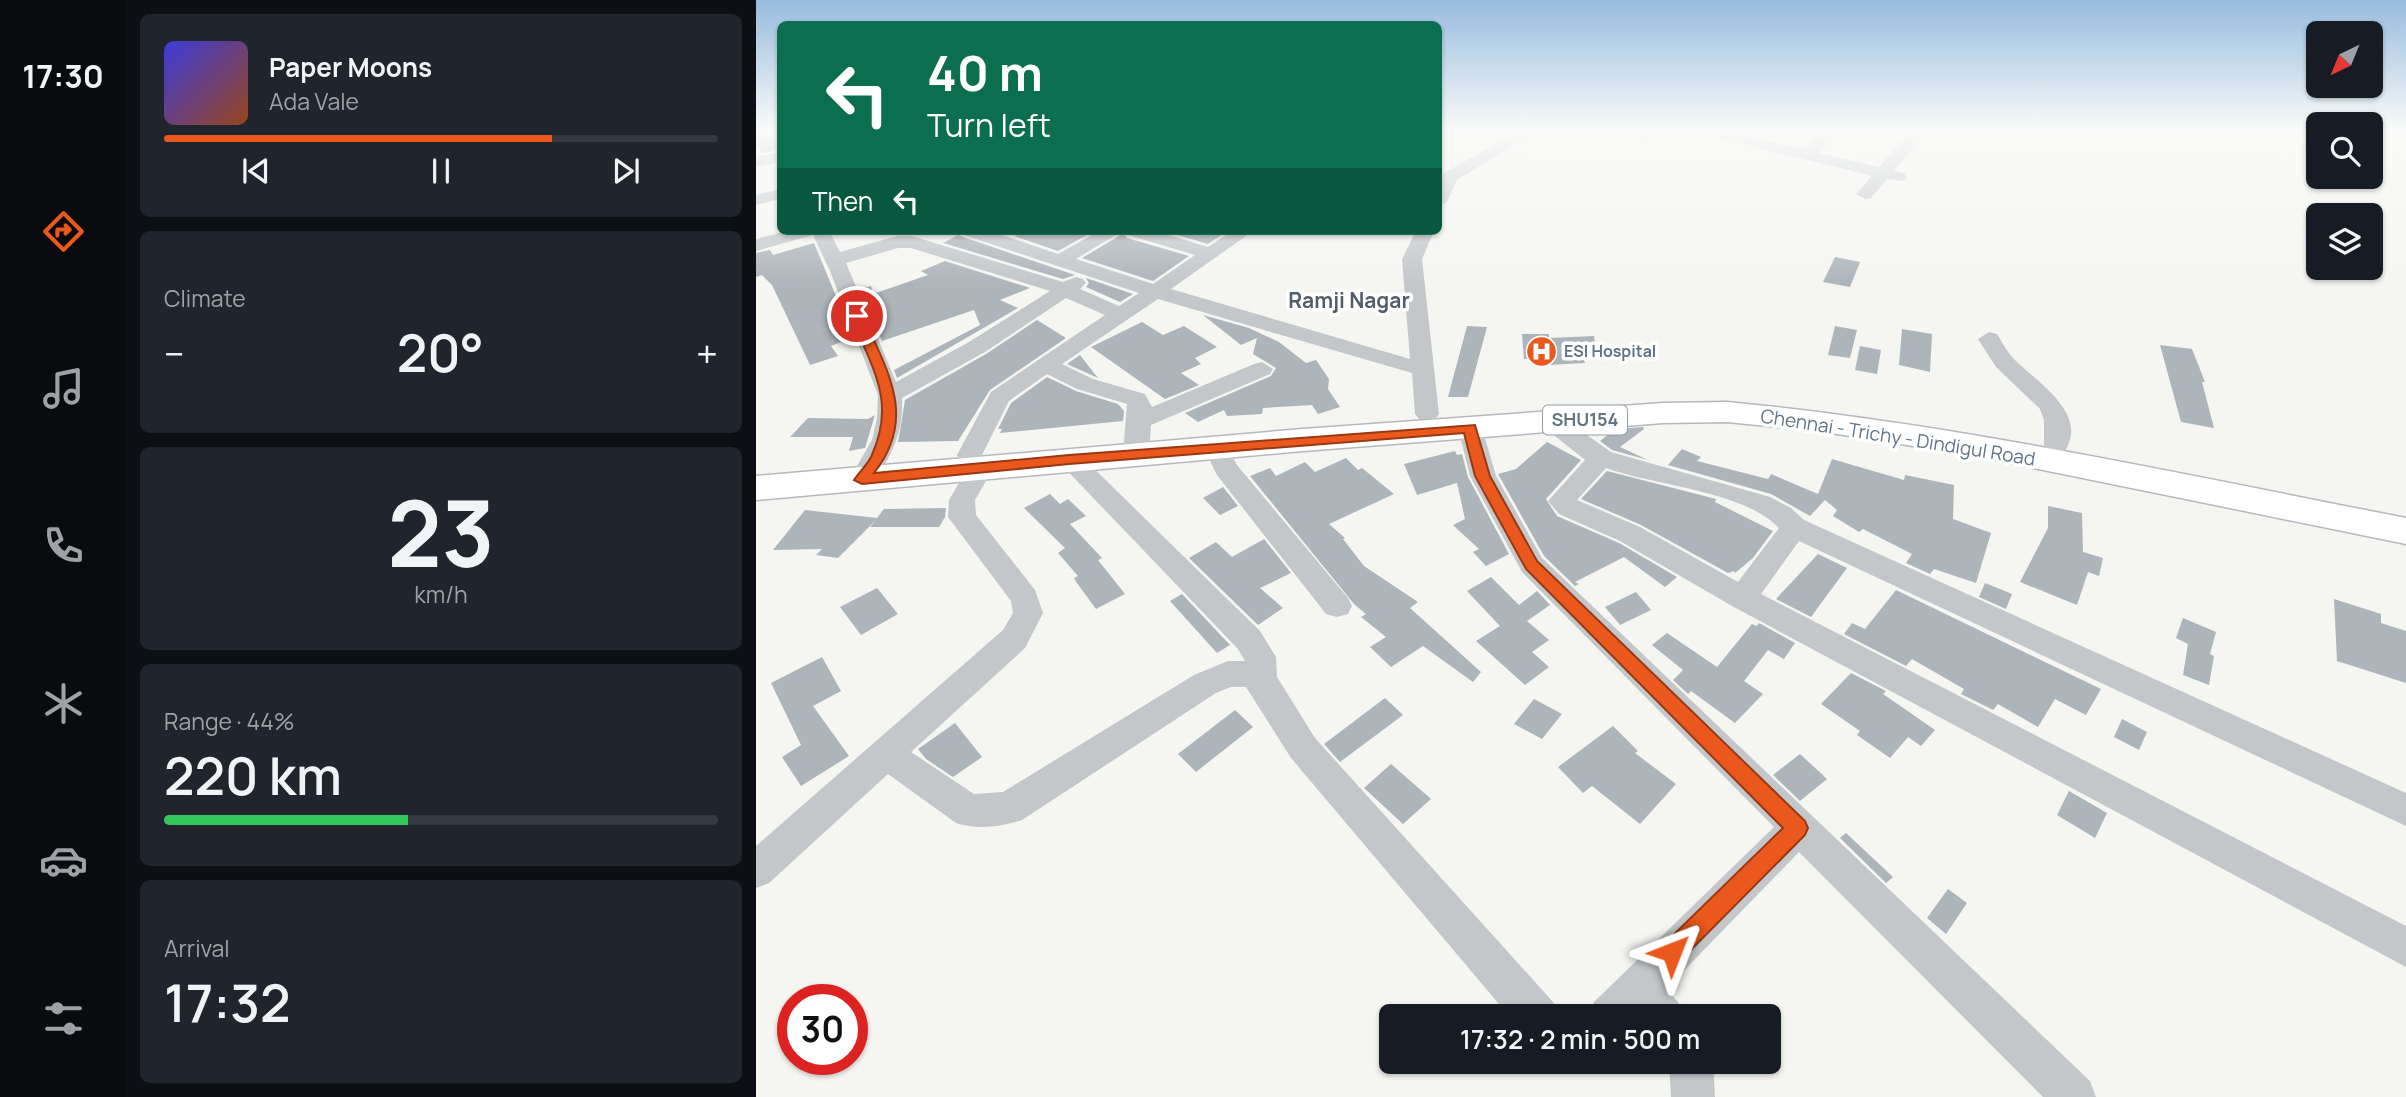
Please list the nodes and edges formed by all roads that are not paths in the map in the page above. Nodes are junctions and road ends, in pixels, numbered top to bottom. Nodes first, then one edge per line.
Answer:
1 (1880, 183) edge
2 (1865, 194) dead end
3 (777, 195) edge
4 (756, 200) edge
5 (792, 235) edge
6 (822, 235) edge
7 (983, 235) edge
8 (1106, 235) edge
9 (1148, 235) edge
10 (1237, 235) edge
11 (1423, 235) edge
12 (756, 244) edge
13 (1209, 253) junction
14 (835, 260) junction
15 (1059, 261) junction
16 (1093, 273) junction
17 (1157, 289) junction
18 (1065, 290) junction
19 (1120, 314) junction
20 (1989, 339) dead end
21 (1044, 364) junction
22 (1262, 369) dead end
23 (1423, 369) junction
24 (890, 395) junction
25 (1427, 414) junction
26 (1554, 423) junction
27 (1470, 429) junction
28 (1136, 438) junction
29 (2056, 445) junction
30 (1215, 447) junction
31 (1601, 458) junction
32 (1069, 459) junction
33 (975, 461) junction
34 (756, 469) edge
35 (869, 470) junction
36 (756, 488) edge
37 (2406, 514) edge
38 (1794, 527) junction
39 (2406, 531) edge
40 (1742, 598) junction
41 (1337, 606) dead end
42 (1261, 679) junction
43 (887, 754) junction
44 (2406, 810) edge
45 (1798, 828) junction
46 (756, 870) edge
47 (2406, 947) edge
48 (1527, 1004) edge
49 (1639, 1004) edge
50 (1692, 1074) edge
51 (1693, 1097) edge
52 (2074, 1097) edge

1 - 2 street
3 - 4 street
5 - 12 street
6 - 14 street
7 - 15 street
8 - 15 street
9 - 13 street
10 - 13 street
11 - 23 street
13 - 17 street
14 - 18 street
14 - 24 street
15 - 16 street
16 - 17 street
16 - 18 street
17 - 19 street
17 - 23 street
18 - 19 street
18 - 24 street
19 - 21 street
20 - 29 street
21 - 28 street
21 - 33 street
22 - 28 street
23 - 25 street
24 - 35 street
25 - 28 highway, Chennai - Trichy - Dindigul Road
25 - 29 highway, Chennai - Trichy - Dindigul Road
26 - 27 highway, Chennai - Trichy - Dindigul Road / SHU154
26 - 31 street
26 - 39 highway, Chennai - Trichy - Dindigul Road / SHU154
27 - 30 highway, Chennai - Trichy - Dindigul Road / SHU154
27 - 45 street
28 - 30 highway, Chennai - Trichy - Dindigul Road / SHU154
28 - 32 highway, Chennai - Trichy - Dindigul Road / SHU154
28 - 33 highway, Chennai - Trichy - Dindigul Road
29 - 37 highway, Chennai - Trichy - Dindigul Road
30 - 41 street
31 - 38 street
31 - 40 street
32 - 33 highway, Chennai - Trichy - Dindigul Road / SHU154
32 - 42 street
33 - 35 highway, Chennai - Trichy - Dindigul Road / SHU154
33 - 43 street
34 - 35 highway, Chennai - Trichy - Dindigul Road
35 - 36 highway, Chennai - Trichy - Dindigul Road / SHU154
38 - 40 street
38 - 44 street
40 - 47 street
42 - 43 street
42 - 48 street
43 - 46 street
45 - 49 street
45 - 52 street
50 - 51 street

